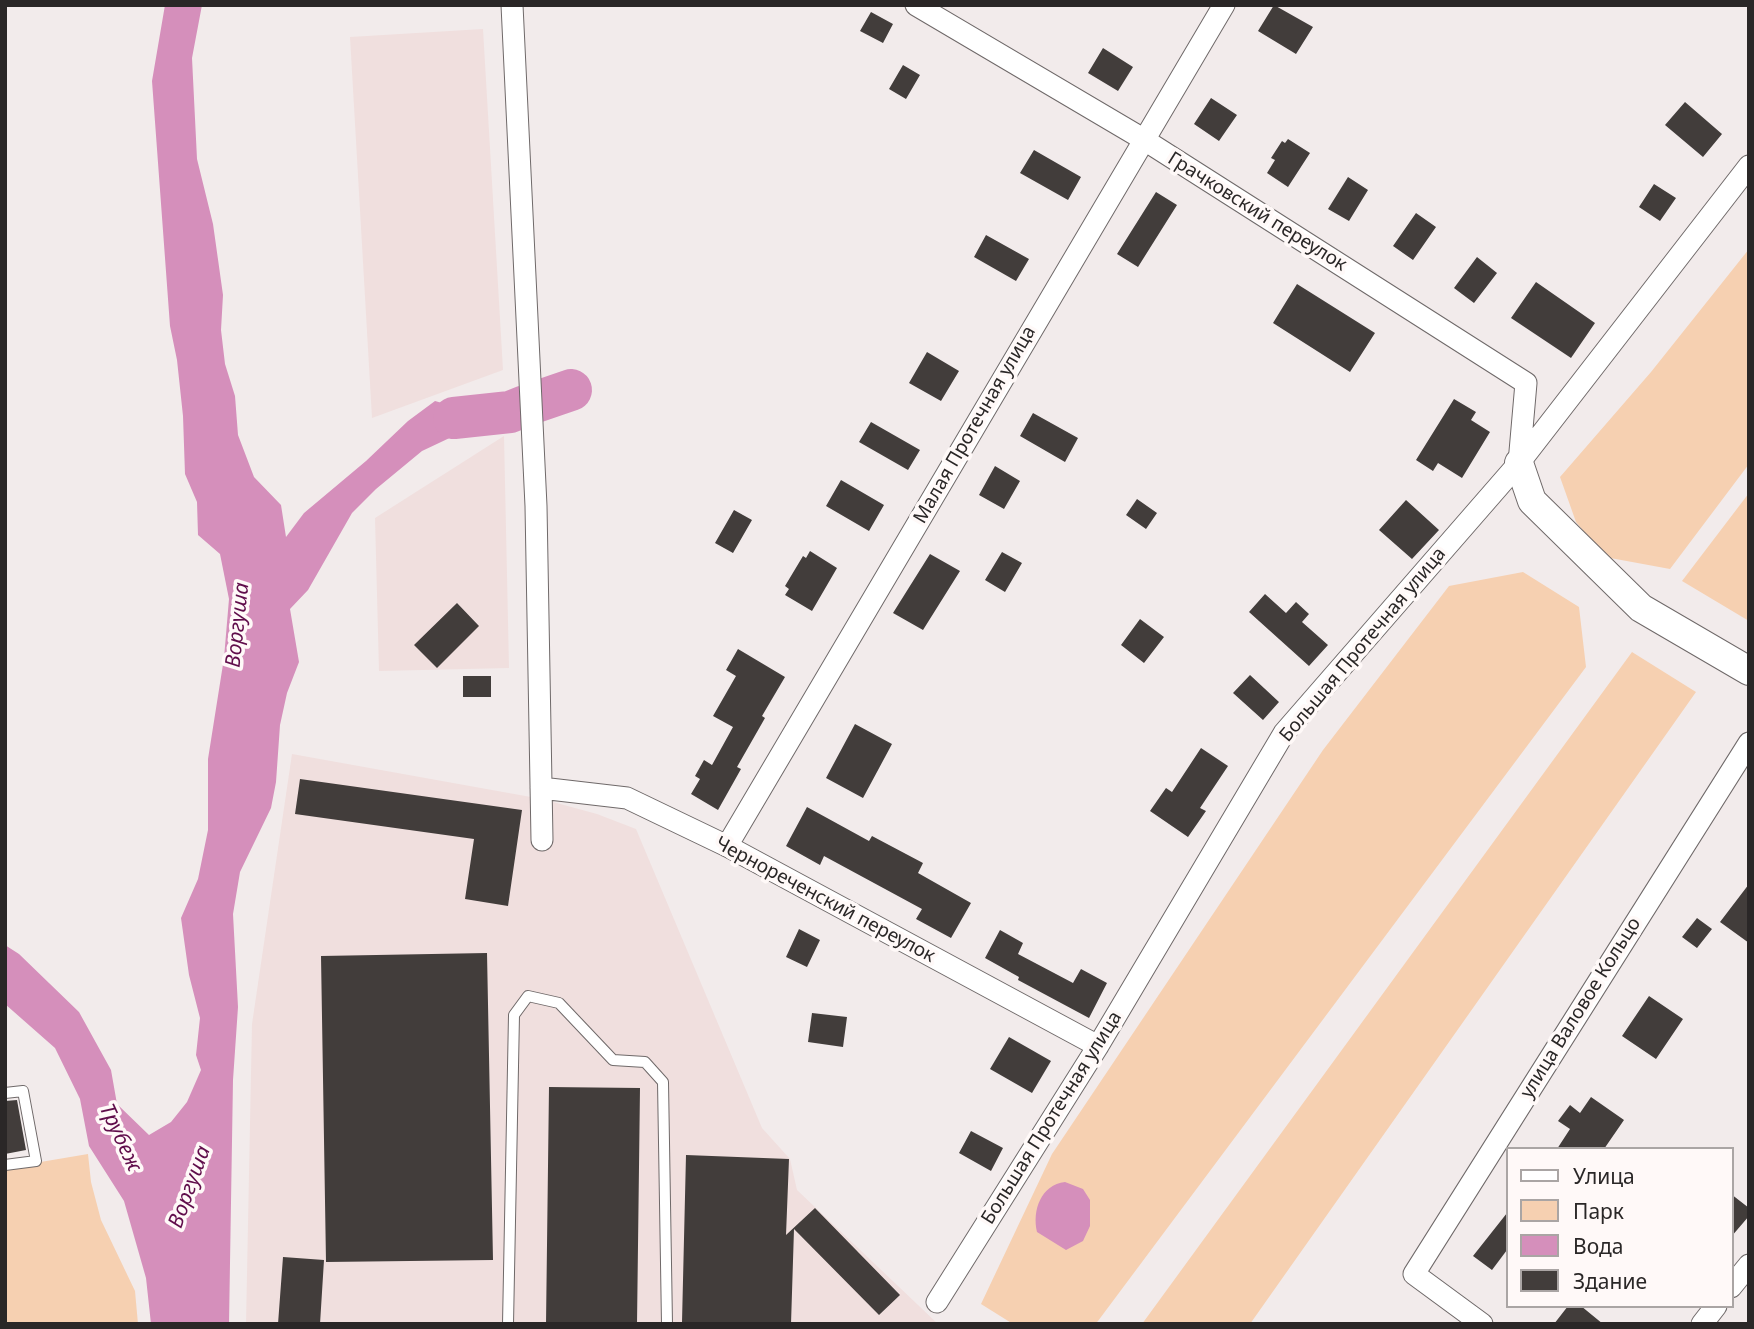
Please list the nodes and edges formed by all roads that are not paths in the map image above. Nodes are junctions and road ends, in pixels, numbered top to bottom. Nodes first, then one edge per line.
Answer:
1 (512, 5) edge
2 (916, 5) edge
3 (1224, 5) edge
4 (1143, 139) junction
5 (1749, 166) edge
6 (1519, 463) junction
7 (1749, 671) edge
8 (1749, 743) edge
9 (541, 788) junction
10 (542, 839) dead end
11 (727, 846) junction
12 (1098, 1046) junction
13 (5, 1093) edge
14 (5, 1166) edge
15 (1749, 1265) edge
16 (1733, 1285) edge
17 (937, 1302) dead end
18 (1714, 1308) edge
19 (508, 1324) edge
20 (667, 1324) edge
21 (1482, 1324) edge
22 (1702, 1324) edge

1 - 9 street
2 - 4 street, Грачковский переулок
3 - 4 street, Малая Протечная улица
4 - 6 street, Грачковский переулок
4 - 11 street, Малая Протечная улица
5 - 6 street, Большая Протечная улица
6 - 7 street
6 - 12 street, Большая Протечная улица
8 - 21 street, улица Валовое Кольцо
9 - 10 street
9 - 11 street, Чернореченский переулок
11 - 12 street, Чернореченский переулок
12 - 17 street, Большая Протечная улица
13 - 14 lane
15 - 16 street
18 - 22 street
19 - 20 lane

